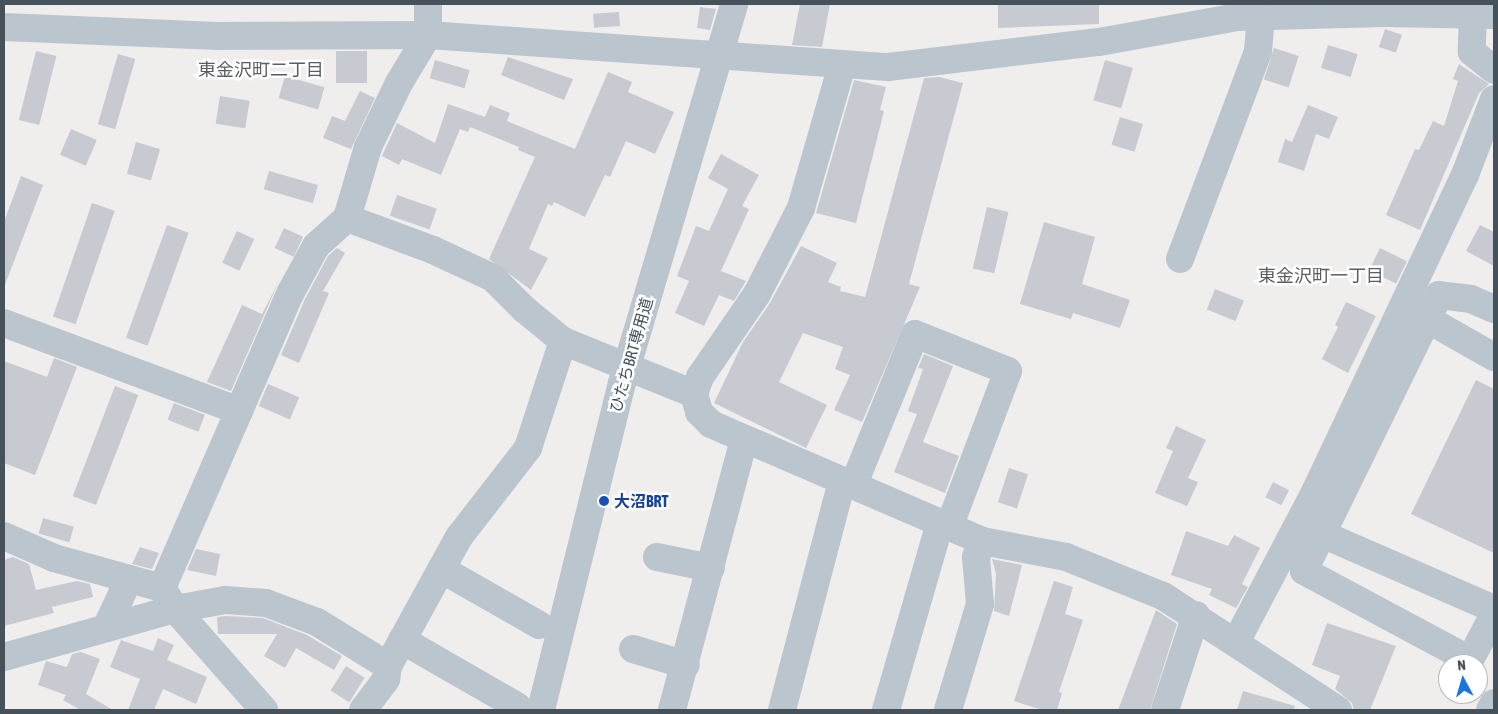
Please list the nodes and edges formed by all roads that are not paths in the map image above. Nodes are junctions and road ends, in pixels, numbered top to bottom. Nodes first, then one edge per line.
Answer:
1 (428, 4) edge
2 (734, 4) edge
3 (1398, 8) edge
4 (1484, 14) edge
5 (1261, 16) junction
6 (4, 27) edge
7 (428, 35) junction
8 (719, 56) junction
9 (842, 65) junction
10 (1494, 70) edge
11 (1494, 99) edge
12 (347, 218) junction
13 (1180, 259) dead end
14 (1494, 310) edge
15 (1427, 320) junction
16 (4, 323) edge
17 (563, 341) junction
18 (1494, 357) edge
19 (627, 368) junction
20 (694, 394) junction
21 (239, 411) junction
22 (744, 438) junction
23 (847, 483) junction
24 (944, 525) junction
25 (1322, 534) junction
26 (4, 536) edge
27 (982, 541) junction
28 (658, 557) dead end
29 (711, 568) junction
30 (441, 569) junction
31 (129, 579) junction
32 (169, 599) junction
33 (1494, 608) edge
34 (1494, 614) edge
35 (1196, 615) junction
36 (539, 625) dead end
37 (106, 628) junction
38 (402, 640) junction
39 (1236, 642) junction
40 (633, 649) dead end
41 (4, 657) edge
42 (686, 665) junction
43 (388, 666) junction
44 (1494, 703) edge
45 (529, 708) edge
46 (264, 710) edge
47 (363, 710) edge
48 (672, 710) edge
49 (782, 710) edge
50 (886, 710) edge
51 (948, 710) edge
52 (1165, 710) edge
53 (1338, 710) edge
54 (1490, 710) edge

1 - 7 street
2 - 8 street, ひたちBRT専用道
3 - 4 street
3 - 5 street
4 - 10 street
5 - 9 street
5 - 13 street
6 - 7 street
7 - 8 street
7 - 12 street
8 - 9 street
8 - 19 street, ひたちBRT専用道
9 - 20 street
11 - 39 street
12 - 17 street
12 - 21 street
14 - 15 street
15 - 18 street
15 - 25 street
16 - 21 street
17 - 19 street
17 - 30 street
19 - 20 street
19 - 45 street, ひたちBRT専用道
20 - 22 street
21 - 32 street
22 - 23 street
22 - 29 street
23 - 24 street
23 - 24 street
23 - 49 street
24 - 27 street
24 - 50 street
25 - 33 street
25 - 34 street
26 - 31 street
27 - 35 street
27 - 51 street
28 - 29 street
29 - 42 street
30 - 36 street
30 - 38 street
31 - 32 street
31 - 37 street
32 - 37 street
32 - 43 street
32 - 46 street
35 - 39 street
35 - 52 street
37 - 41 street
38 - 43 street
38 - 45 street
39 - 53 street
40 - 42 street
42 - 48 street
43 - 47 street
44 - 54 street

